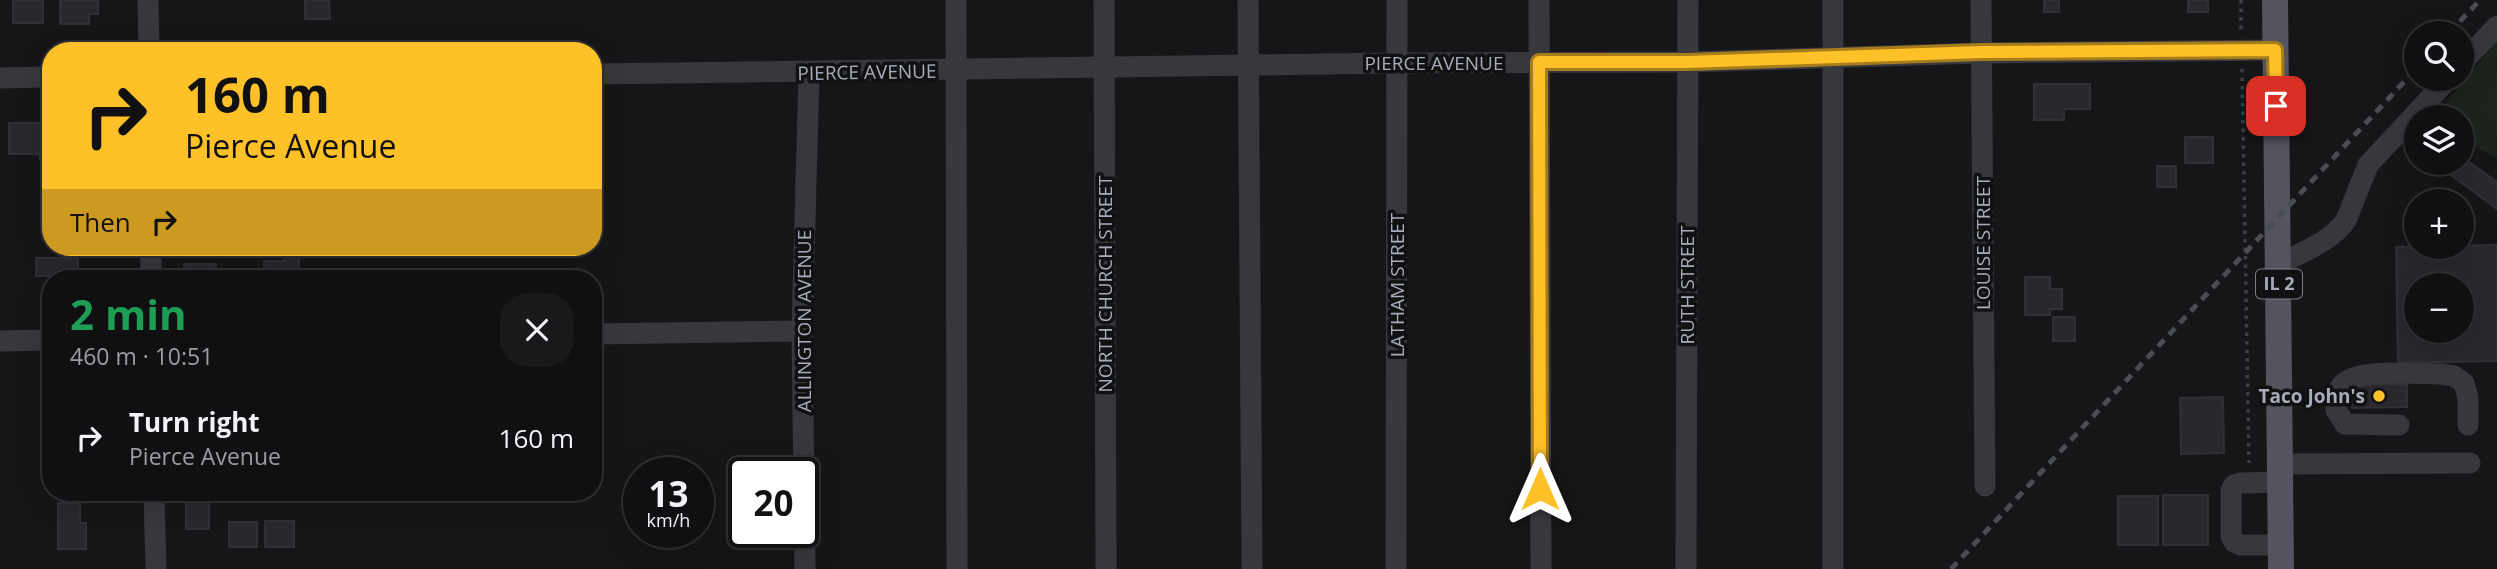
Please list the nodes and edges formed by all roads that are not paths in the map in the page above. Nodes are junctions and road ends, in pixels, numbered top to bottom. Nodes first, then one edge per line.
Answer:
1 (148, 0) edge
2 (956, 0) edge
3 (1104, 0) edge
4 (1248, 0) edge
5 (1397, 0) edge
6 (1539, 0) edge
7 (1688, 0) edge
8 (1833, 0) edge
9 (1981, 0) edge
10 (2275, 0) edge
11 (2497, 26) edge
12 (149, 42) edge
13 (2275, 50) junction
14 (2474, 50) edge
15 (1982, 52) junction
16 (1833, 57) junction
17 (1539, 62) junction
18 (1688, 62) junction
19 (1397, 63) junction
20 (1248, 66) junction
21 (1104, 68) junction
22 (956, 71) junction
23 (809, 73) junction
24 (602, 74) edge
25 (42, 77) edge
26 (0, 78) edge
27 (2437, 91) edge
28 (2279, 264) junction
29 (802, 331) junction
30 (602, 334) edge
31 (42, 340) edge
32 (0, 341) edge
33 (2399, 425) dead end
34 (2468, 425) dead end
35 (2470, 463) dead end
36 (2281, 473) junction
37 (1985, 486) dead end
38 (155, 501) edge
39 (2281, 557) edge
40 (156, 569) edge
41 (805, 569) edge
42 (957, 569) edge
43 (1106, 569) edge
44 (1252, 569) edge
45 (1396, 569) edge
46 (1541, 569) edge
47 (1686, 569) edge
48 (1833, 569) edge

1 - 12 street
2 - 22 street
3 - 21 street, NORTH CHURCH STREET
4 - 20 street
5 - 19 street, LATHAM STREET
6 - 17 street
7 - 18 street, RUTH STREET
8 - 16 street
9 - 15 street, LOUISE STREET
10 - 13 main road, IL 2
11 - 14 street
13 - 15 street, PIERCE AVENUE
13 - 28 main road, IL 2
15 - 16 street, PIERCE AVENUE
15 - 37 street, LOUISE STREET
16 - 18 street, PIERCE AVENUE
16 - 48 street
17 - 18 street, PIERCE AVENUE
17 - 19 street, PIERCE AVENUE
17 - 46 street
18 - 47 street, RUTH STREET
19 - 20 street, PIERCE AVENUE
19 - 45 street, LATHAM STREET
20 - 21 street, PIERCE AVENUE
20 - 44 street
21 - 22 street, PIERCE AVENUE
21 - 43 street, NORTH CHURCH STREET
22 - 23 street, PIERCE AVENUE
22 - 42 street
23 - 24 street, PIERCE AVENUE
23 - 29 street, ALLINGTON AVENUE
25 - 26 street
27 - 28 street
28 - 36 main road, IL 2
29 - 30 street
29 - 41 street, ALLINGTON AVENUE
31 - 32 street
33 - 34 street
35 - 36 street
36 - 39 main road, IL 2
36 - 39 street
38 - 40 street

